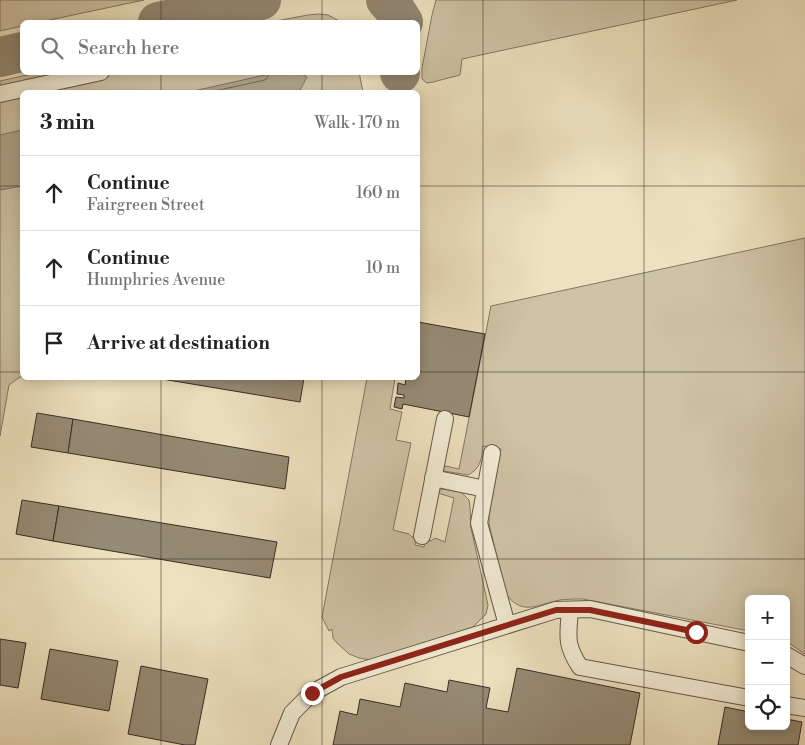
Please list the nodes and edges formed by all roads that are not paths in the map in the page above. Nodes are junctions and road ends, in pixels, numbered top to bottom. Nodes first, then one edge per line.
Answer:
1 (87, 75) edge
2 (0, 94) edge
3 (444, 419) dead end
4 (492, 453) dead end
5 (433, 478) junction
6 (485, 489) junction
7 (422, 536) dead end
8 (570, 610) junction
9 (507, 625) junction
10 (745, 643) edge
11 (790, 657) edge
12 (805, 666) edge
13 (745, 697) edge
14 (790, 706) edge
15 (805, 708) edge
16 (279, 745) edge

1 - 2 street
3 - 5 street
4 - 6 street
5 - 6 street
5 - 7 street
6 - 9 street
8 - 9 street
8 - 10 street
8 - 13 street
9 - 16 street
11 - 12 street
14 - 15 street

